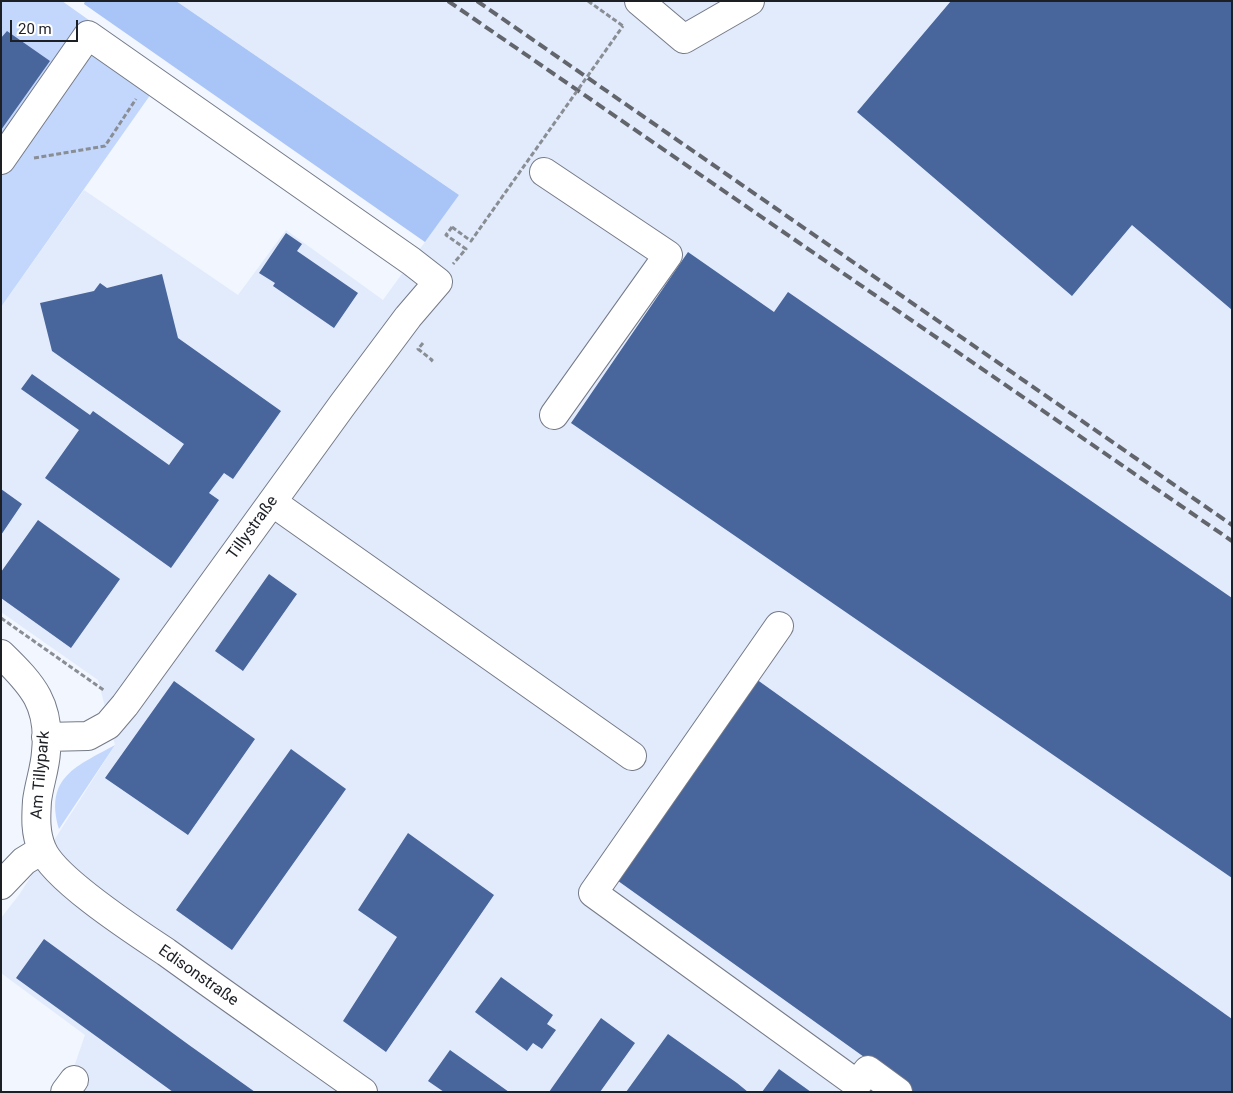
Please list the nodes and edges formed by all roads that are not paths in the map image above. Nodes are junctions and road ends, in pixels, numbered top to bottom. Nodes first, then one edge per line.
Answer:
1 (639, 1) edge
2 (750, 1) edge
3 (1, 160) edge
4 (544, 172) dead end
5 (554, 415) dead end
6 (272, 502) junction
7 (779, 626) dead end
8 (1, 654) edge
9 (46, 737) junction
10 (632, 756) dead end
11 (42, 850) junction
12 (1, 885) edge
13 (363, 1092) edge
14 (898, 1092) edge

1 - 2 street
3 - 6 street, Tillystraße
4 - 5 street
6 - 9 street, Tillystraße
6 - 10 street
7 - 14 street
8 - 9 street, Am Tillypark
9 - 11 street, Am Tillypark
11 - 12 street
11 - 13 street, Edisonstraße

